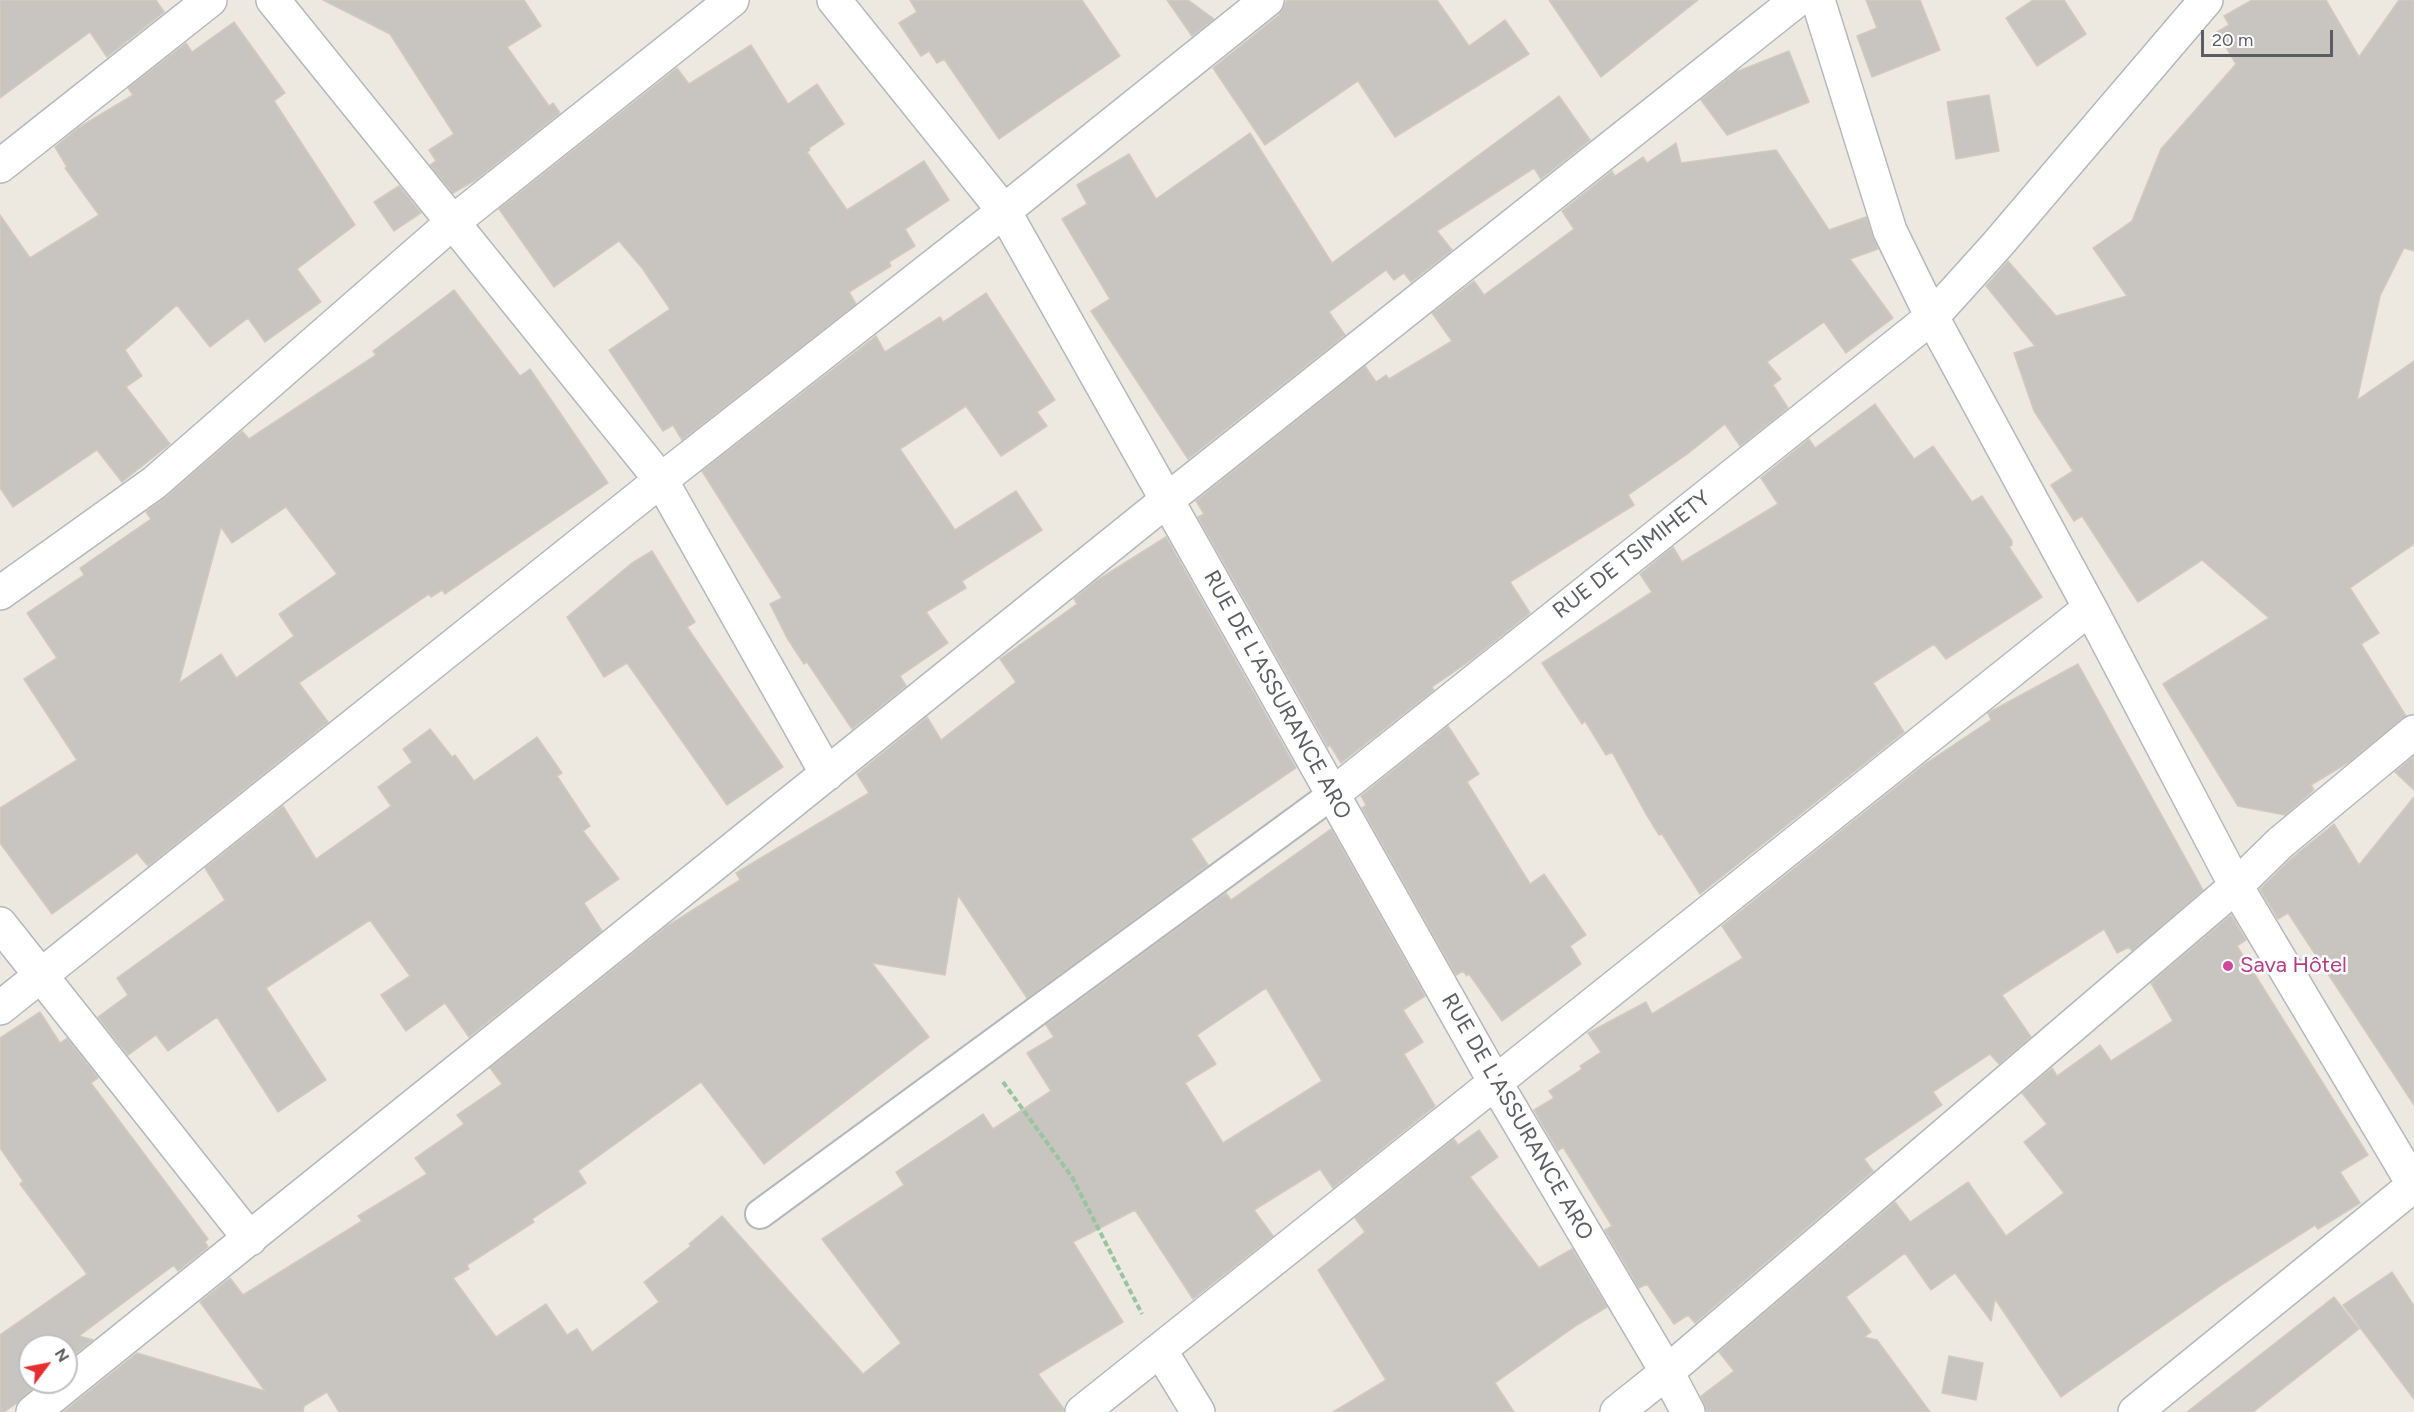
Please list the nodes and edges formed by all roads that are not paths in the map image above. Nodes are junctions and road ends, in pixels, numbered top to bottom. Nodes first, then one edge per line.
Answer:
1 (210, 0) edge
2 (273, 0) edge
3 (732, 0) edge
4 (834, 0) edge
5 (1267, 0) edge
6 (1797, 0) edge
7 (1818, 0) edge
8 (2206, 0) edge
9 (0, 166) edge
10 (1004, 211) junction
11 (453, 222) junction
12 (1932, 317) junction
13 (661, 480) junction
14 (1167, 500) junction
15 (0, 593) edge
16 (2090, 608) junction
17 (2414, 732) edge
18 (828, 774) junction
19 (1333, 794) junction
20 (2236, 886) junction
21 (0, 924) edge
22 (41, 975) junction
23 (0, 1008) edge
24 (1495, 1083) junction
25 (2414, 1185) edge
26 (760, 1214) dead end
27 (250, 1239) junction
28 (1160, 1350) junction
29 (1667, 1372) junction
30 (33, 1412) edge
31 (1082, 1412) edge
32 (1198, 1412) edge
33 (1617, 1412) edge
34 (1688, 1412) edge
35 (2134, 1412) edge

1 - 9 street
2 - 11 street
3 - 11 street
4 - 10 street, RUE DE L'ASSURANCE ARO
5 - 10 street
6 - 14 street
7 - 12 street
8 - 12 street, RUE DE TSIMIHETY
10 - 13 street
10 - 14 street, RUE DE L'ASSURANCE ARO
11 - 13 street
11 - 15 street
12 - 16 street
12 - 19 street, RUE DE TSIMIHETY
13 - 18 street
13 - 22 street
14 - 18 street
14 - 19 street, RUE DE L'ASSURANCE ARO
16 - 20 street
16 - 24 street
17 - 20 street
18 - 27 street
19 - 24 street, RUE DE L'ASSURANCE ARO
19 - 26 street
20 - 25 street
20 - 29 street
21 - 22 street
22 - 23 street
22 - 27 street
24 - 28 street
24 - 29 street, RUE DE L'ASSURANCE ARO
25 - 35 street
27 - 30 street
28 - 31 street
28 - 32 street
29 - 33 street
29 - 34 street, RUE DE L'ASSURANCE ARO

